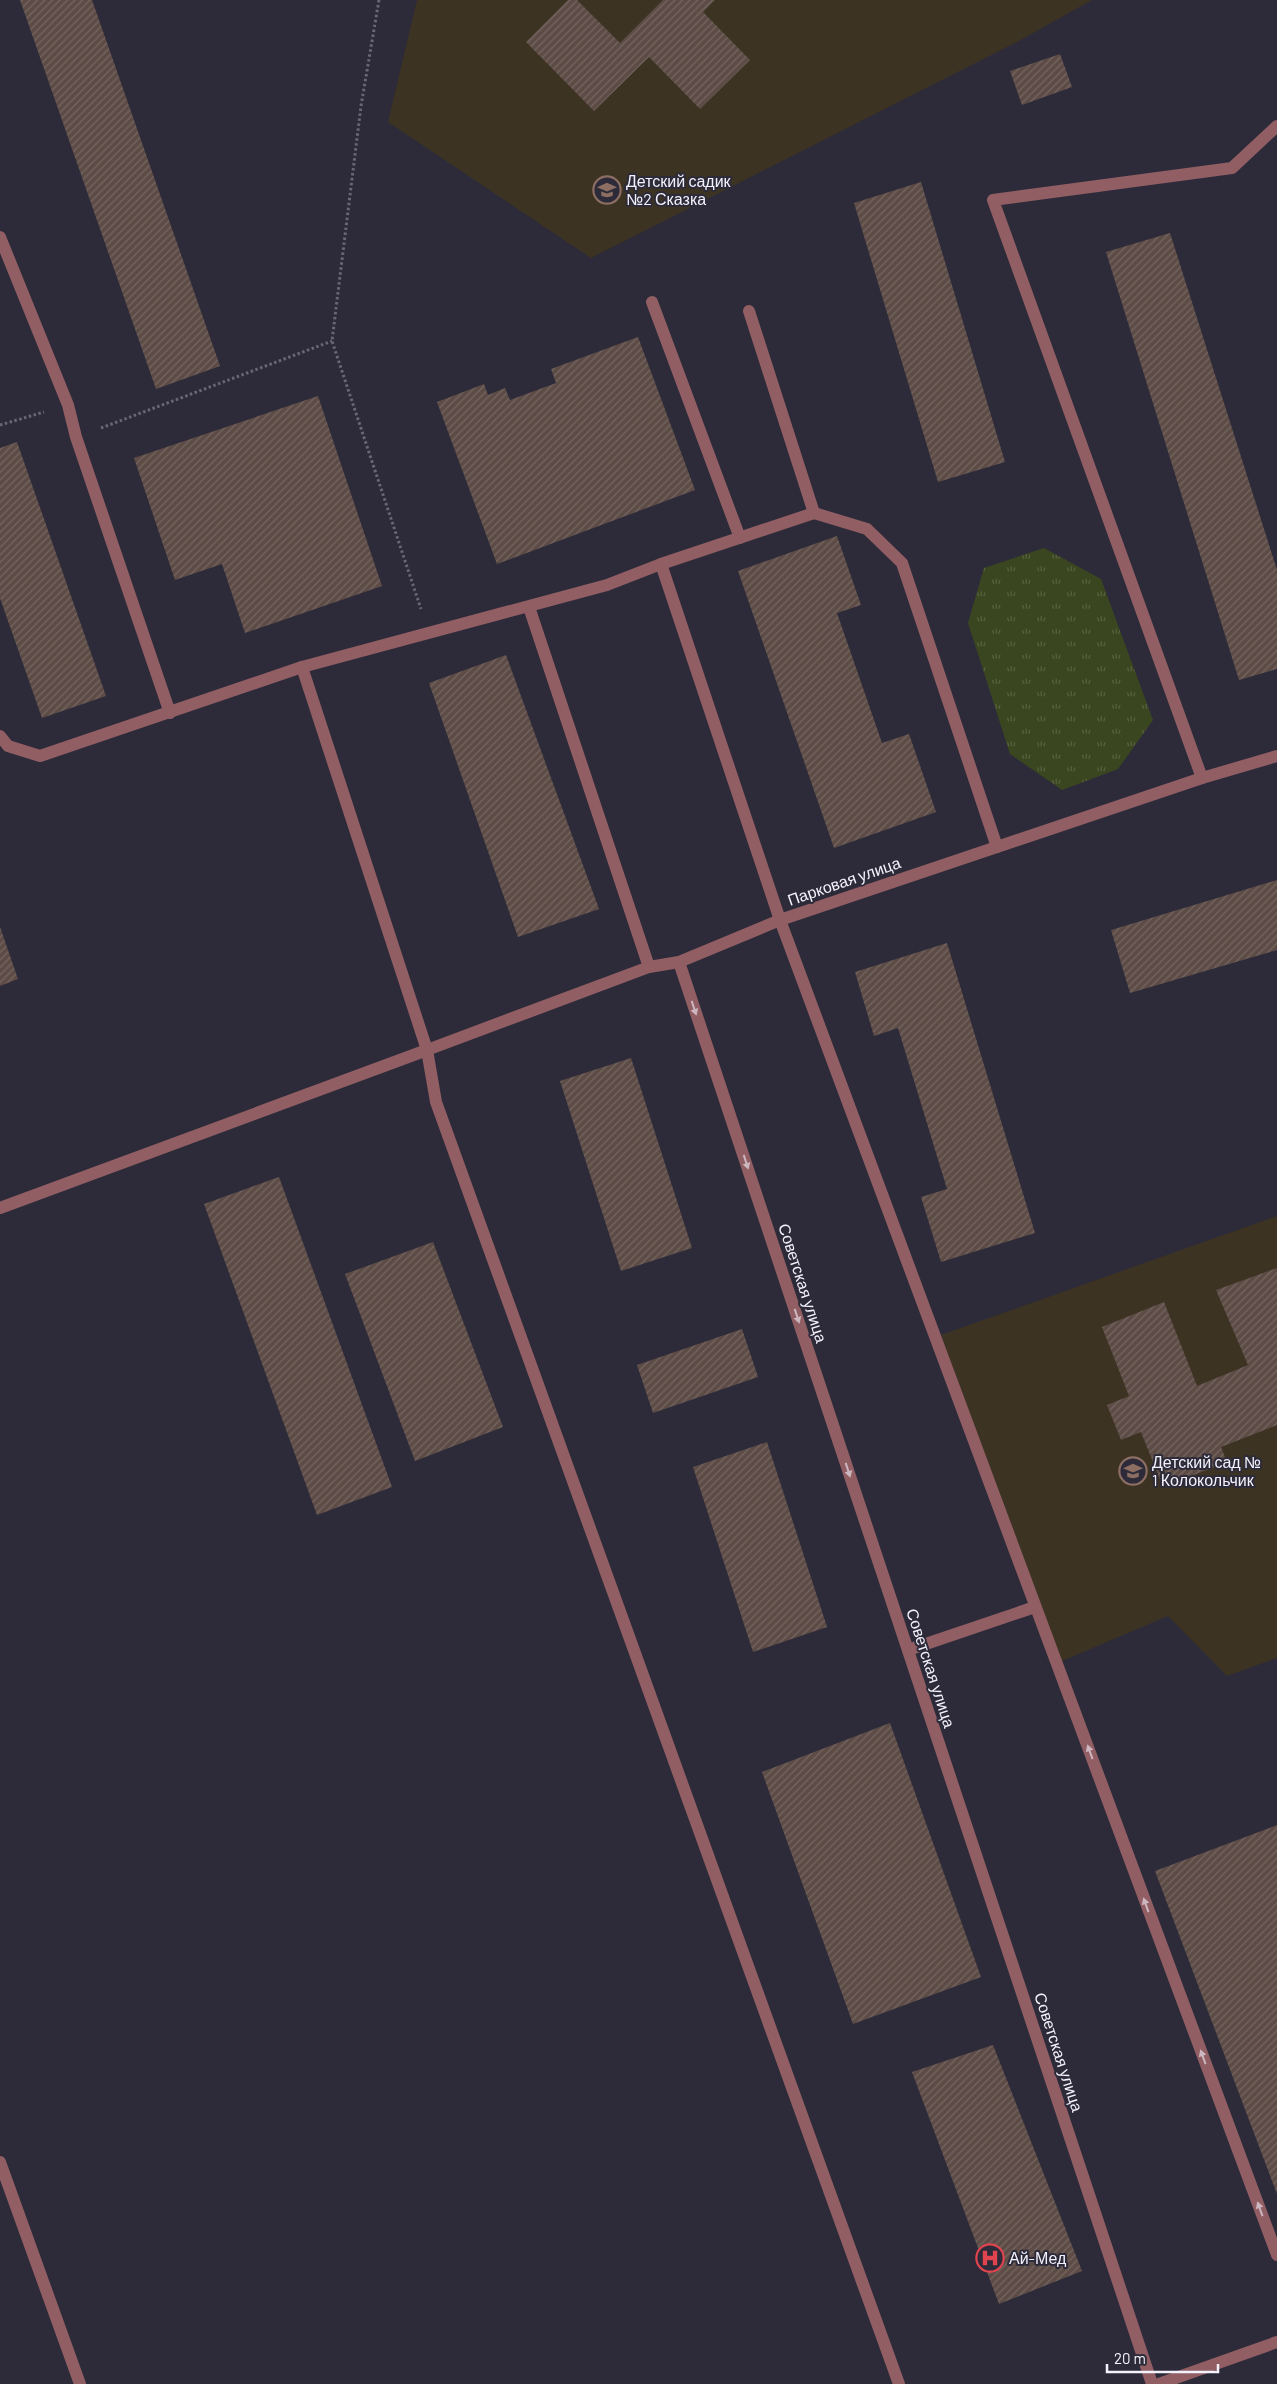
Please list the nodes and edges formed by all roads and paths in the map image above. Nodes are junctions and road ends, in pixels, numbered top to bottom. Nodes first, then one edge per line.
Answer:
1 (379, 0) edge
2 (1277, 126) edge
3 (0, 237) edge
4 (652, 302) dead end
5 (749, 311) dead end
6 (332, 341) junction
7 (68, 405) junction
8 (0, 425) edge
9 (76, 437) junction
10 (814, 514) junction
11 (740, 538) junction
12 (661, 564) junction
13 (529, 608) junction
14 (429, 634) junction
15 (302, 667) junction
16 (170, 713) junction
17 (0, 736) edge
18 (1277, 756) edge
19 (1202, 778) junction
20 (997, 847) junction
21 (780, 920) junction
22 (679, 962) junction
23 (649, 967) junction
24 (426, 1050) junction
25 (0, 1208) edge
26 (1035, 1606) junction
27 (908, 1650) junction
28 (0, 2162) edge
29 (1277, 2255) edge
30 (1277, 2342) edge
31 (80, 2384) edge
32 (899, 2384) edge
33 (1152, 2384) edge
34 (1159, 2384) edge

1 - 6 path
2 - 19 street
3 - 7 street
4 - 11 street
5 - 10 street
6 - 9 path
6 - 14 path
7 - 8 path
7 - 9 street
9 - 16 street
10 - 11 street
10 - 20 street
11 - 12 street
12 - 13 street
12 - 21 street
13 - 14 street
13 - 23 street
14 - 15 street
15 - 16 street
15 - 24 street
16 - 17 street
18 - 19 street, Парковая улица
19 - 20 street, Парковая улица
20 - 21 street, Парковая улица
21 - 22 street, Парковая улица
21 - 26 street
22 - 23 street, Парковая улица
22 -> 27 street, Советская улица
23 - 24 street, Парковая улица
24 - 25 street, Парковая улица
24 - 32 street
26 - 27 street
29 -> 26 street
27 - 33 street, Советская улица
28 - 31 street
30 - 34 street

